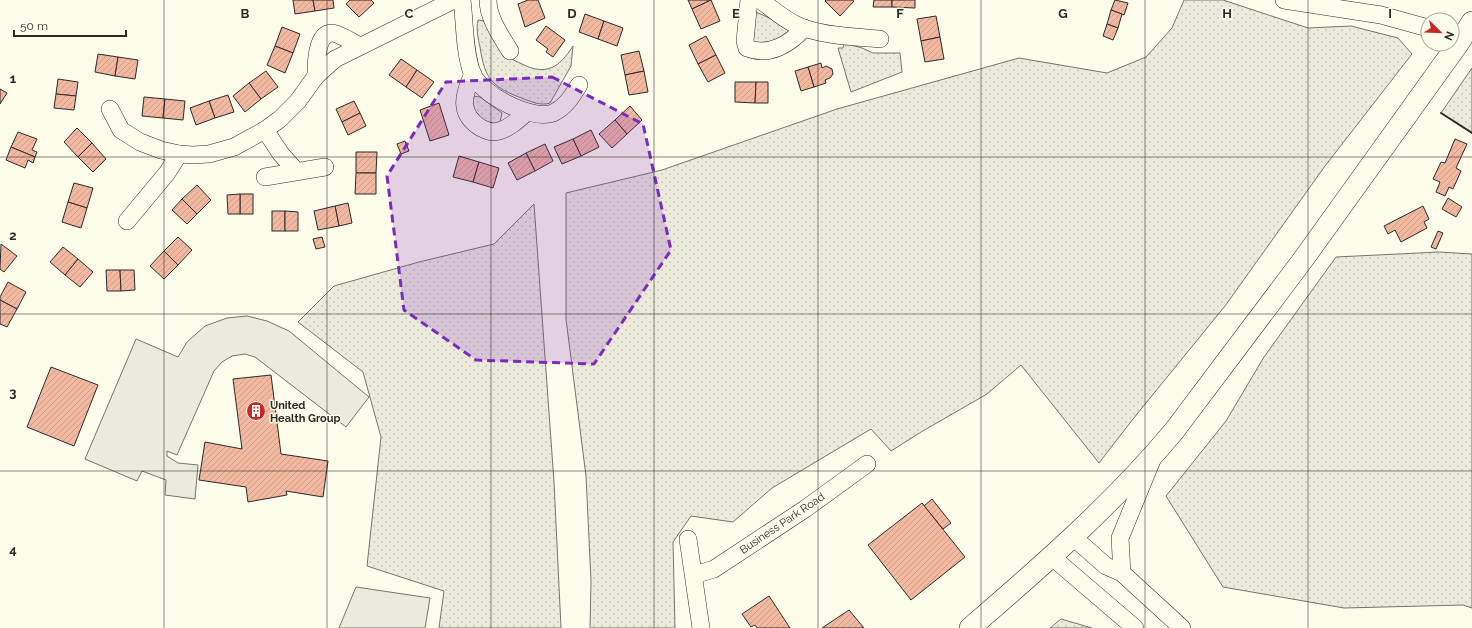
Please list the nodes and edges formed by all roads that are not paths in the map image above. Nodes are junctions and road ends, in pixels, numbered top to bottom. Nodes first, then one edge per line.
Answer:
1 (749, 0) edge
2 (760, 0) edge
3 (1284, 0) edge
4 (460, 3) edge
5 (488, 3) edge
6 (1472, 22) edge
7 (1420, 26) edge
8 (804, 28) junction
9 (1460, 36) edge
10 (880, 39) dead end
11 (360, 46) junction
12 (510, 51) dead end
13 (1448, 52) edge
14 (473, 74) junction
15 (316, 76) junction
16 (579, 85) dead end
17 (110, 109) dead end
18 (528, 112) junction
19 (265, 130) junction
20 (179, 154) junction
21 (325, 168) dead end
22 (296, 172) junction
23 (265, 177) dead end
24 (128, 221) dead end
25 (1155, 454) junction
26 (867, 464) dead end
27 (1073, 537) junction
28 (688, 539) dead end
29 (1052, 557) junction
30 (1122, 573) junction
31 (694, 575) junction
32 (701, 628) edge
33 (970, 628) edge
34 (1135, 628) edge
35 (1182, 628) edge

1 - 8 street
2 - 8 street
3 - 7 street
4 - 5 street
4 - 11 street
4 - 14 street
5 - 12 street
6 - 9 main road
8 - 10 street
11 - 15 street
11 - 15 street
13 - 25 main road
14 - 18 street
14 - 18 street
15 - 19 street
16 - 18 street
17 - 20 street
19 - 20 street
19 - 22 street
20 - 24 street
21 - 22 street
22 - 23 street
25 - 27 main road
25 - 30 street
26 - 31 street, Business Park Road
27 - 29 main road
27 - 30 street
28 - 31 street
29 - 33 main road
29 - 34 street
30 - 35 street
31 - 32 street

